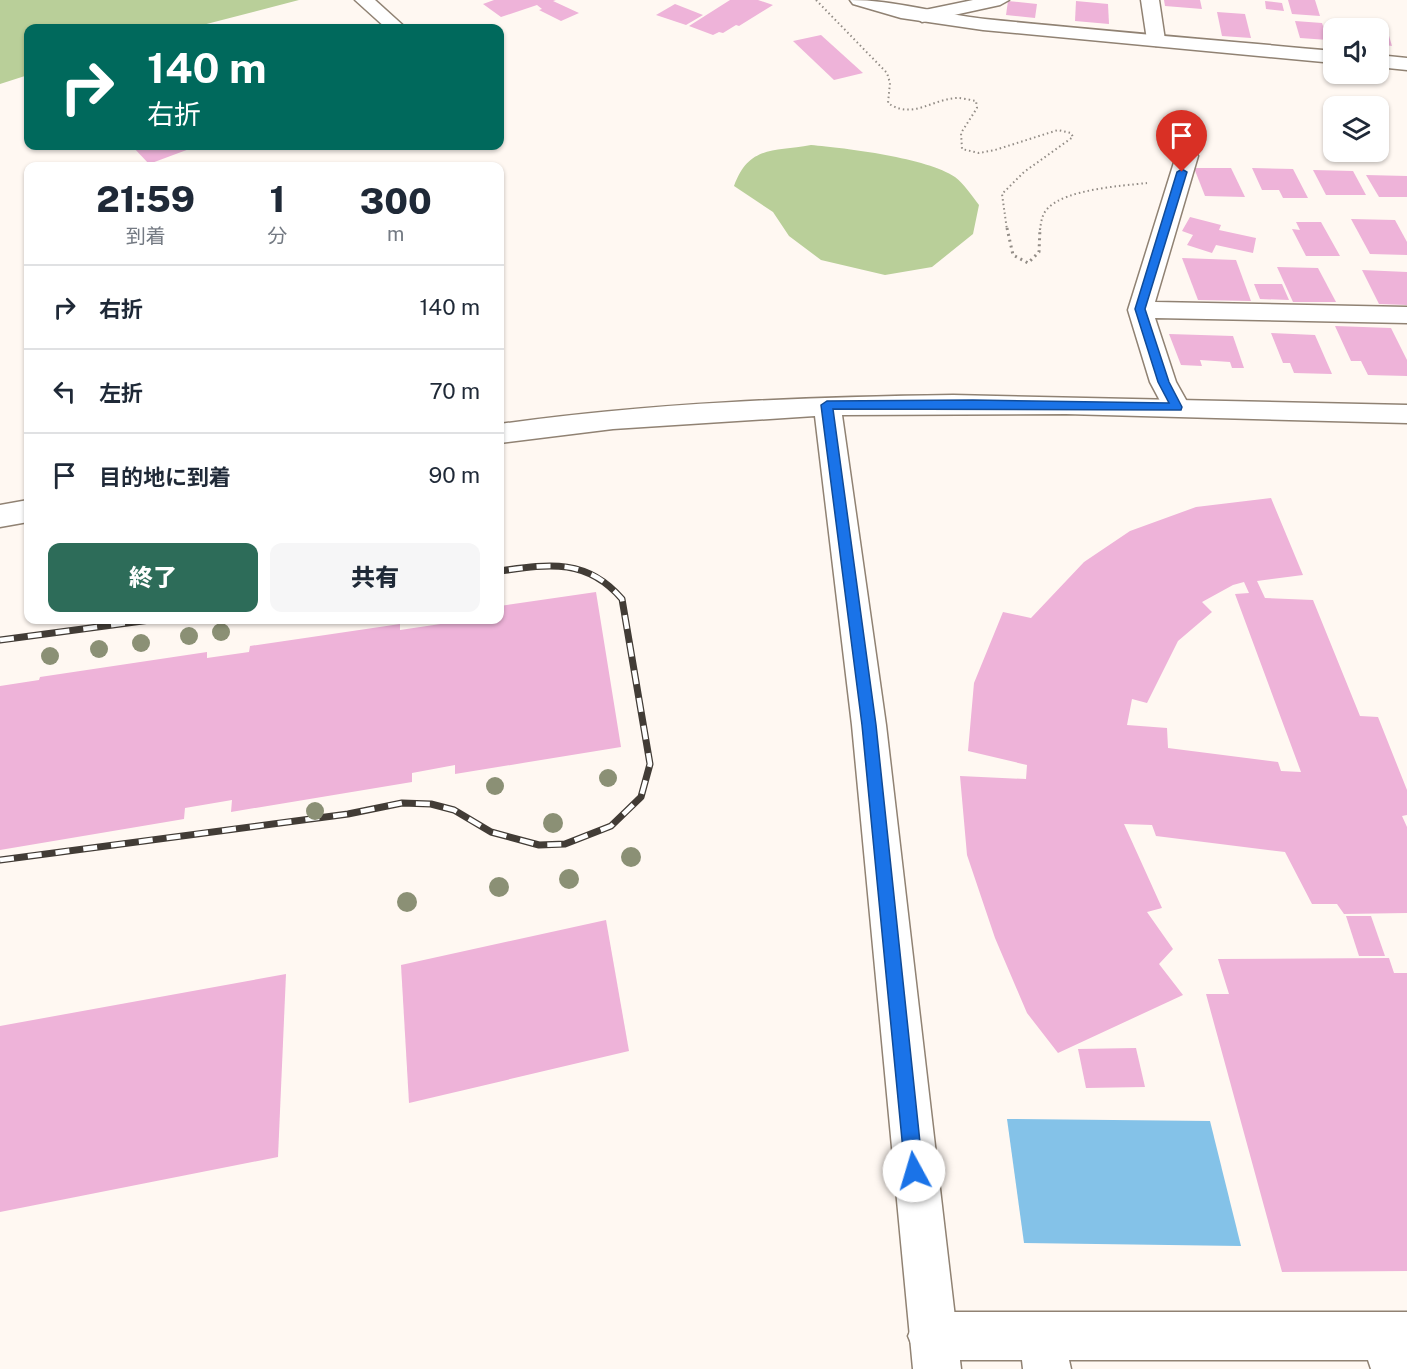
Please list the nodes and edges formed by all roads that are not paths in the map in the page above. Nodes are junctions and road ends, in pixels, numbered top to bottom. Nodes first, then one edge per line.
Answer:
1 (364, 0) edge
2 (859, 0) edge
3 (1000, 0) edge
4 (1150, 0) edge
5 (922, 16) junction
6 (392, 24) edge
7 (1156, 40) junction
8 (1323, 56) edge
9 (1389, 62) edge
10 (1407, 64) edge
11 (1187, 156) dead end
12 (1140, 309) junction
13 (1407, 315) edge
14 (827, 405) junction
15 (1177, 407) junction
16 (1407, 414) edge
17 (504, 432) edge
18 (24, 512) edge
19 (0, 516) edge
20 (1395, 1347) edge
21 (934, 1353) edge
22 (1045, 1353) edge

1 - 6 street
2 - 5 street
3 - 5 street
4 - 7 street
5 - 7 street
7 - 8 street
9 - 10 street
11 - 12 street
12 - 13 street
12 - 15 street
14 - 15 street
14 - 17 street
14 - 21 street
15 - 16 street
18 - 19 street
20 - 22 street
21 - 22 street

